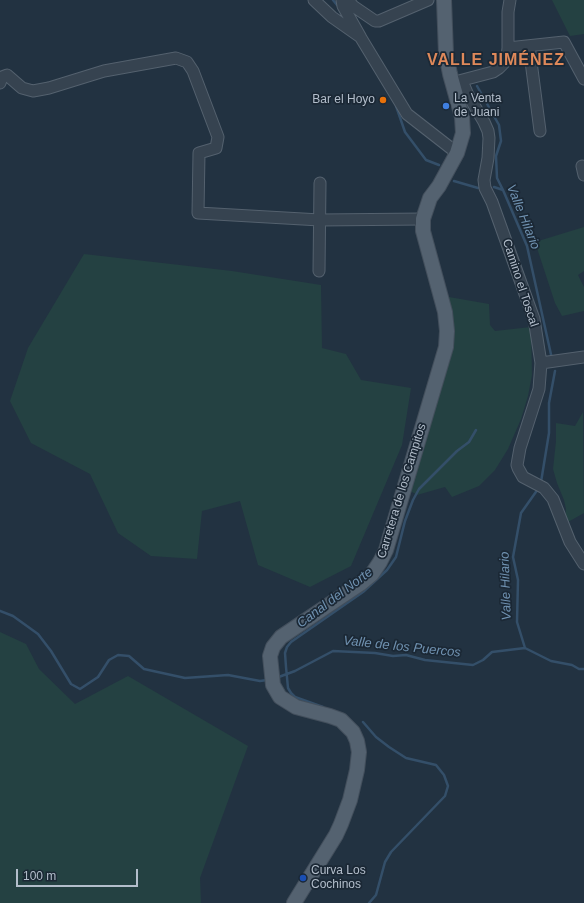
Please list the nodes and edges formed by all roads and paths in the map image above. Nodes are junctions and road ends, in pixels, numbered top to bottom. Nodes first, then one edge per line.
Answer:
1 (314, 0) edge
2 (342, 0) edge
3 (348, 0) edge
4 (428, 0) edge
5 (444, 0) edge
6 (510, 0) edge
7 (361, 38) junction
8 (529, 46) junction
9 (508, 48) junction
10 (584, 79) edge
11 (457, 82) junction
12 (0, 83) edge
13 (540, 131) dead end
14 (457, 154) junction
15 (320, 183) dead end
16 (320, 220) junction
17 (423, 220) junction
18 (319, 271) dead end
19 (584, 357) edge
20 (541, 363) junction
21 (584, 564) edge
22 (294, 903) edge

1 - 7 street
2 - 7 street
3 - 4 street
5 - 11 main road, Carretera de los Campitos
6 - 9 street
7 - 14 street
8 - 9 street
8 - 10 street
8 - 13 street
9 - 11 street
11 - 14 main road, Carretera de los Campitos
11 - 20 street, Camino el Toscal
12 - 16 street
14 - 17 main road, Carretera de los Campitos
15 - 16 street
16 - 17 street
16 - 18 street
17 - 22 main road, Carretera de los Campitos
19 - 20 street
20 - 21 street, Camino el Toscal

